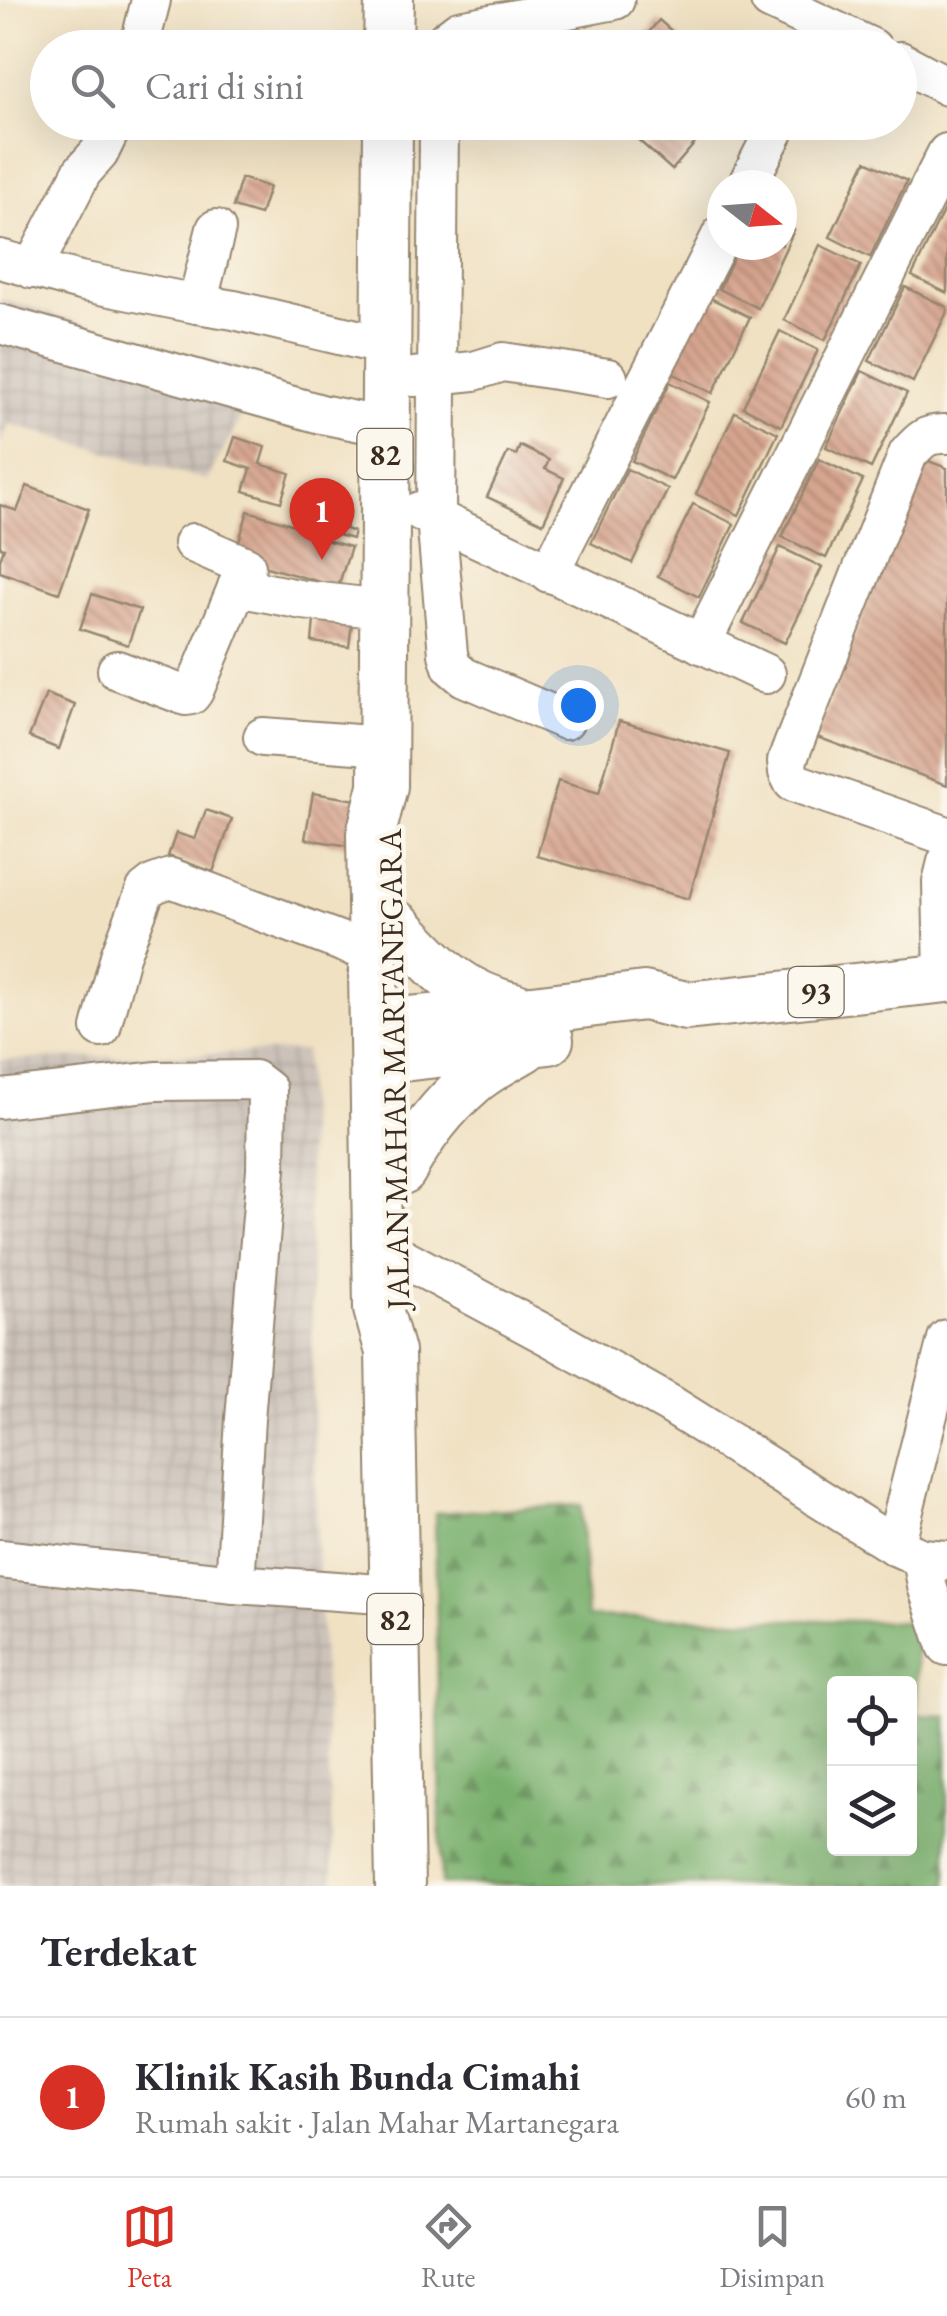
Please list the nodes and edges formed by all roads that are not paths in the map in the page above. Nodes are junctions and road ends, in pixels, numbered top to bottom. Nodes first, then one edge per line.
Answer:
1 (151, 0) edge
2 (389, 0) edge
3 (615, 0) edge
4 (770, 0) edge
5 (143, 30) edge
6 (388, 30) edge
7 (460, 30) edge
8 (814, 30) edge
9 (917, 70) edge
10 (947, 86) edge
11 (106, 140) edge
12 (388, 140) edge
13 (438, 140) edge
14 (770, 140) edge
15 (947, 153) edge
16 (755, 170) edge
17 (216, 229) dead end
18 (709, 260) edge
19 (16, 264) edge
20 (196, 304) junction
21 (0, 324) edge
22 (386, 362) junction
23 (437, 375) junction
24 (608, 378) dead end
25 (385, 427) junction
26 (947, 434) edge
27 (385, 512) junction
28 (436, 518) junction
29 (193, 542) dead end
30 (549, 573) junction
31 (237, 587) junction
32 (383, 608) junction
33 (701, 644) junction
34 (117, 670) dead end
35 (766, 674) dead end
36 (565, 720) dead end
37 (263, 737) dead end
38 (382, 766) junction
39 (947, 836) edge
40 (947, 862) edge
41 (387, 940) junction
42 (946, 978) edge
43 (534, 1026) junction
44 (101, 1028) dead end
45 (388, 1041) junction
46 (0, 1100) edge
47 (402, 1170) junction
48 (401, 1256) junction
49 (947, 1339) edge
50 (390, 1352) junction
51 (921, 1555) edge
52 (0, 1559) edge
53 (236, 1584) junction
54 (394, 1595) junction
55 (947, 1646) edge
56 (400, 1886) edge

1 - 5 street
2 - 6 main road
3 - 7 street
4 - 8 street
9 - 10 street
11 - 19 street
12 - 22 main road, JALAN MAHAR MARTANEGARA / 82
13 - 23 street
14 - 16 street
15 - 33 street
17 - 20 street
18 - 30 street
19 - 20 street
20 - 22 street
21 - 25 street
22 - 23 street
22 - 25 main road, JALAN MAHAR MARTANEGARA / 82
23 - 24 street
23 - 28 street
25 - 27 main road, JALAN MAHAR MARTANEGARA / 82
26 - 39 street
27 - 28 street
27 - 32 main road, JALAN MAHAR MARTANEGARA / 82
28 - 30 street
28 - 36 street
29 - 31 street
30 - 33 street
31 - 32 street
31 - 34 street
32 - 38 main road, JALAN MAHAR MARTANEGARA / 82
33 - 35 street
37 - 38 street
38 - 41 main road, JALAN MAHAR MARTANEGARA / 82
40 - 42 street
41 - 43 main road
41 - 44 street
41 - 45 main road, JALAN MAHAR MARTANEGARA / 82
42 - 43 main road, 93
43 - 45 main road, 93
43 - 47 main road
45 - 47 main road, JALAN MAHAR MARTANEGARA / 82
45 - 50 main road, JALAN MAHAR MARTANEGARA / 82
46 - 53 street
47 - 48 main road, JALAN MAHAR MARTANEGARA / 82
48 - 50 main road, JALAN MAHAR MARTANEGARA / 82
48 - 51 street
49 - 51 street
50 - 54 main road, JALAN MAHAR MARTANEGARA / 82
51 - 55 street
52 - 53 street
53 - 54 street
54 - 56 main road, JALAN MAHAR MARTANEGARA / 82

